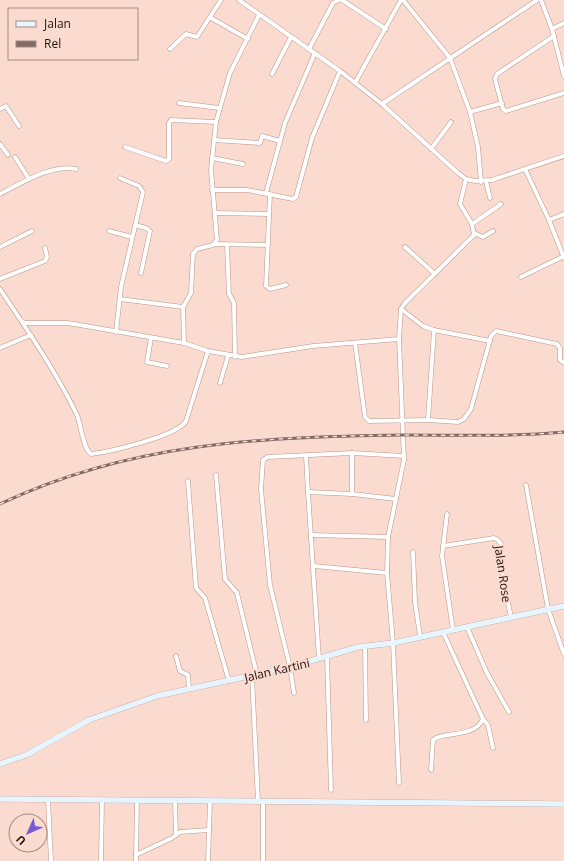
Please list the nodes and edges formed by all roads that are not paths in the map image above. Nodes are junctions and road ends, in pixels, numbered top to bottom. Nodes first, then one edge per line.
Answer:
1 (221, 0) edge
2 (239, 0) edge
3 (340, 0) edge
4 (402, 0) edge
5 (537, 0) edge
6 (542, 0) edge
7 (259, 15) junction
8 (211, 18) junction
9 (564, 23) edge
10 (552, 28) junction
11 (386, 30) junction
12 (554, 36) junction
13 (291, 37) junction
14 (248, 39) junction
15 (170, 49) dead end
16 (309, 49) junction
17 (315, 53) junction
18 (450, 58) junction
19 (340, 71) junction
20 (272, 74) dead end
21 (564, 76) edge
22 (355, 83) junction
23 (564, 93) edge
24 (179, 103) dead end
25 (502, 103) junction
26 (382, 104) junction
27 (219, 108) junction
28 (0, 109) edge
29 (470, 112) junction
30 (216, 122) junction
31 (451, 122) dead end
32 (19, 126) dead end
33 (214, 140) junction
34 (280, 141) junction
35 (0, 144) edge
36 (124, 147) dead end
37 (431, 149) junction
38 (8, 155) dead end
39 (564, 156) edge
40 (15, 157) dead end
41 (212, 158) junction
42 (243, 164) dead end
43 (76, 169) dead end
44 (525, 169) junction
45 (120, 178) dead end
46 (29, 179) junction
47 (466, 179) junction
48 (481, 182) junction
49 (486, 182) junction
50 (212, 190) junction
51 (0, 194) edge
52 (268, 194) junction
53 (490, 198) dead end
54 (501, 204) dead end
55 (215, 213) junction
56 (268, 214) junction
57 (564, 214) edge
58 (549, 220) junction
59 (472, 224) junction
60 (135, 225) junction
61 (32, 231) dead end
62 (109, 231) dead end
63 (493, 231) dead end
64 (474, 233) junction
65 (132, 237) junction
66 (214, 244) junction
67 (227, 245) junction
68 (268, 245) junction
69 (0, 247) edge
70 (45, 248) dead end
71 (405, 248) dead end
72 (564, 257) edge
73 (141, 273) dead end
74 (435, 274) junction
75 (521, 277) dead end
76 (0, 279) edge
77 (286, 285) dead end
78 (0, 289) edge
79 (120, 299) junction
80 (183, 307) junction
81 (401, 309) junction
82 (22, 322) junction
83 (434, 330) junction
84 (116, 332) junction
85 (31, 335) junction
86 (151, 338) junction
87 (399, 339) junction
88 (490, 340) junction
89 (184, 343) junction
90 (355, 343) junction
91 (0, 348) edge
92 (208, 351) junction
93 (228, 356) junction
94 (235, 357) junction
95 (564, 363) edge
96 (167, 366) dead end
97 (220, 383) dead end
98 (428, 420) junction
99 (404, 422) junction
100 (352, 454) junction
101 (306, 456) junction
102 (404, 456) junction
103 (216, 475) dead end
104 (188, 481) dead end
105 (526, 485) dead end
106 (308, 492) junction
107 (352, 494) junction
108 (396, 499) junction
109 (447, 514) dead end
110 (311, 536) junction
111 (388, 537) junction
112 (443, 546) junction
113 (413, 552) dead end
114 (314, 566) junction
115 (387, 573) junction
116 (564, 606) edge
117 (548, 609) junction
118 (511, 617) junction
119 (468, 627) junction
120 (453, 630) junction
121 (443, 632) junction
122 (420, 636) junction
123 (393, 643) junction
124 (365, 646) junction
125 (564, 654) edge
126 (176, 656) dead end
127 (327, 657) junction
128 (319, 660) junction
129 (290, 667) junction
130 (254, 675) junction
131 (229, 681) junction
132 (189, 689) junction
133 (294, 693) dead end
134 (509, 712) dead end
135 (483, 719) junction
136 (366, 720) dead end
137 (493, 748) dead end
138 (0, 764) edge
139 (431, 770) dead end
140 (399, 783) dead end
141 (330, 790) dead end
142 (0, 799) edge
143 (48, 800) junction
144 (102, 800) junction
145 (137, 800) junction
146 (175, 801) junction
147 (210, 801) junction
148 (260, 801) junction
149 (564, 804) edge
150 (209, 830) junction
151 (176, 835) junction
152 (136, 855) junction
153 (51, 861) edge
154 (101, 861) edge
155 (136, 861) edge
156 (208, 861) edge
157 (263, 861) edge

1 - 8 street
2 - 7 street
3 - 11 street
3 - 16 street
4 - 11 street
4 - 18 street
5 - 18 street
6 - 10 street
7 - 13 street
7 - 14 street
8 - 14 street
8 - 15 street
9 - 10 street
10 - 12 street
11 - 22 street
12 - 21 street
12 - 25 street
13 - 16 street
13 - 20 street
14 - 27 street
16 - 17 street
17 - 19 street
17 - 34 street
18 - 26 street
18 - 29 street
19 - 22 street
19 - 52 street
22 - 26 street
23 - 25 street
24 - 27 street
25 - 29 street
26 - 37 street
27 - 30 street
28 - 32 street
29 - 48 street
30 - 33 street
30 - 36 street
31 - 37 street
33 - 34 street
33 - 41 street
34 - 52 street
35 - 38 street
37 - 47 street
39 - 44 street
40 - 46 street
41 - 42 street
41 - 50 street
43 - 46 street
44 - 49 street
44 - 58 street
45 - 60 street
46 - 51 street
47 - 48 street
47 - 59 street
48 - 49 street
49 - 53 street
50 - 52 street
50 - 55 street
52 - 56 street
54 - 59 street
55 - 56 street
55 - 66 street
56 - 68 street
57 - 58 street
58 - 72 street
59 - 64 street
60 - 65 street
60 - 73 street
61 - 69 street
62 - 65 street
63 - 64 street
64 - 74 street
65 - 79 street
66 - 67 street
66 - 80 street
67 - 68 street
67 - 94 street
68 - 77 street
70 - 76 street
71 - 74 street
72 - 75 street
74 - 81 street
78 - 82 street
79 - 80 street
79 - 84 street
80 - 89 street
81 - 83 street
81 - 87 street
82 - 84 street
82 - 85 street
83 - 88 street
83 - 98 street
84 - 86 street
85 - 91 street
85 - 92 street
86 - 89 street
86 - 96 street
87 - 90 street
87 - 99 street
88 - 95 street
88 - 98 street
89 - 92 street
90 - 94 street
90 - 99 street
92 - 93 street
93 - 94 street
93 - 97 street
98 - 99 street
99 - 102 street
100 - 101 street
100 - 102 street
100 - 107 street
101 - 106 street
101 - 129 street
102 - 108 street
103 - 130 street
104 - 131 street
105 - 117 street
106 - 107 street
106 - 110 street
107 - 108 street
108 - 111 street
109 - 112 street
110 - 111 street
110 - 114 street
111 - 115 street
112 - 118 street, Jalan Rose
112 - 120 street
113 - 122 street
114 - 115 street
114 - 128 street
115 - 123 street
116 - 117 street, Jalan Kartini
117 - 118 street, Jalan Kartini
117 - 125 street
118 - 119 street, Jalan Kartini
119 - 120 street, Jalan Kartini
119 - 134 street
120 - 121 street, Jalan Kartini
121 - 122 street, Jalan Kartini
121 - 135 street
122 - 123 street, Jalan Kartini
123 - 124 street, Jalan Kartini
123 - 140 street
124 - 127 street, Jalan Kartini
124 - 136 street
126 - 132 street
127 - 128 street, Jalan Kartini
127 - 141 street
128 - 129 street, Jalan Kartini
129 - 130 street, Jalan Kartini
129 - 133 street
130 - 131 street, Jalan Kartini
130 - 148 street
131 - 132 street, Jalan Kartini
132 - 138 street, Jalan Kartini
135 - 137 street
135 - 139 street
142 - 143 street
143 - 144 street
143 - 153 street
144 - 145 street
144 - 154 street
145 - 146 street
145 - 152 street
146 - 147 street
146 - 151 street
147 - 148 street
147 - 150 street
148 - 149 street
148 - 157 street
150 - 151 street
150 - 156 street
151 - 152 street
152 - 155 street

